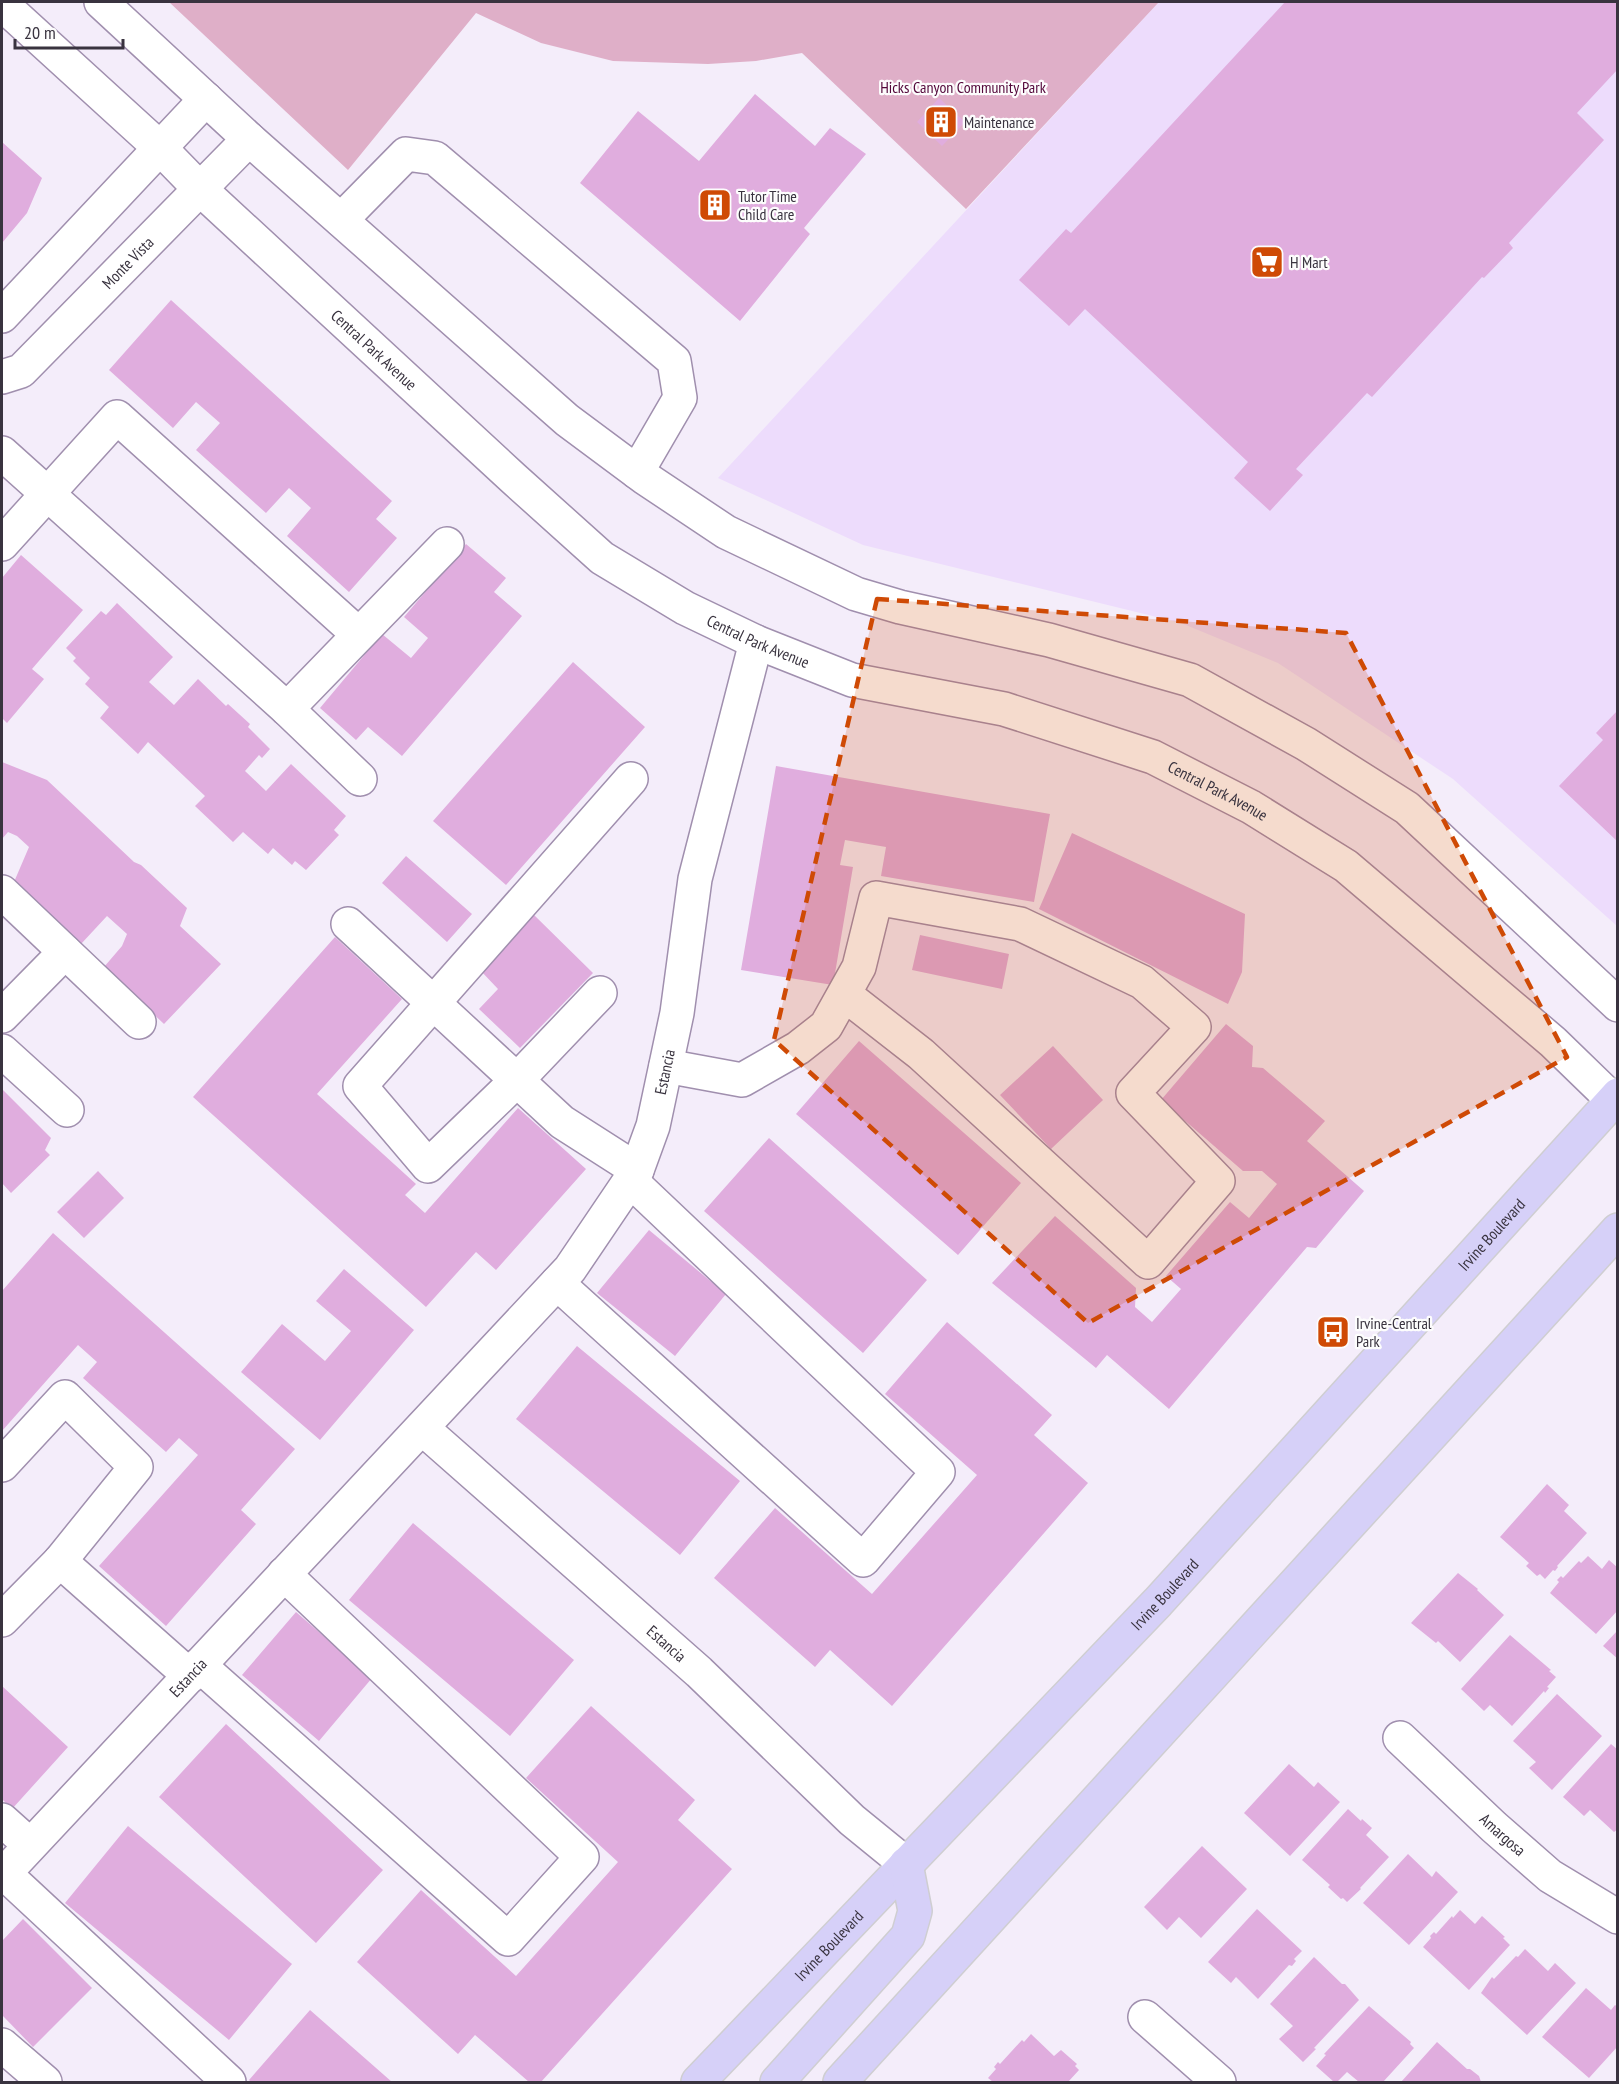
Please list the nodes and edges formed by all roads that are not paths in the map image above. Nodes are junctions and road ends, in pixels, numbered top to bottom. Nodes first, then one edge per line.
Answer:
1 (101, 2) edge
2 (2, 4) edge
3 (206, 99) junction
4 (249, 139) junction
5 (160, 148) junction
6 (199, 188) junction
7 (341, 220) junction
8 (2, 316) edge
9 (2, 376) edge
10 (2, 453) edge
11 (637, 472) junction
12 (46, 494) junction
13 (2, 544) edge
14 (447, 544) dead end
15 (358, 634) junction
16 (756, 642) junction
17 (287, 709) junction
18 (632, 778) dead end
19 (360, 779) dead end
20 (2, 892) edge
21 (348, 924) dead end
22 (65, 952) junction
23 (600, 993) dead end
24 (844, 994) junction
25 (434, 1003) junction
26 (1617, 1005) edge
27 (2, 1016) edge
28 (138, 1022) dead end
29 (2, 1051) edge
30 (666, 1066) junction
31 (517, 1080) junction
32 (1616, 1100) edge
33 (67, 1110) dead end
34 (634, 1175) junction
35 (1617, 1230) edge
36 (557, 1283) junction
37 (422, 1428) junction
38 (2, 1465) edge
39 (60, 1561) junction
40 (284, 1574) junction
41 (2, 1620) edge
42 (194, 1670) junction
43 (1400, 1738) dead end
44 (2, 1820) edge
45 (30, 1845) junction
46 (906, 1864) junction
47 (3, 1874) edge
48 (1617, 1917) edge
49 (1145, 2017) dead end
50 (2, 2045) edge
51 (45, 2082) edge
52 (229, 2082) edge
53 (698, 2082) edge
54 (777, 2082) edge
55 (840, 2082) edge
56 (1220, 2082) edge

1 - 3 street
2 - 5 street, Central Park Avenue
3 - 4 street
3 - 5 street
4 - 6 street, Monte Vista
4 - 7 street
5 - 6 street, Central Park Avenue
5 - 8 street
6 - 9 street, Monte Vista
6 - 16 street, Central Park Avenue
7 - 11 street
7 - 11 street
10 - 12 street
11 - 26 street
12 - 13 street
12 - 15 street
12 - 17 street
14 - 15 street
15 - 17 street
16 - 30 street, Estancia
16 - 32 street, Central Park Avenue
17 - 19 street
18 - 25 street
20 - 22 street
21 - 25 street
22 - 27 street
22 - 28 street
23 - 31 street
24 - 24 street
24 - 30 street
25 - 31 street
25 - 31 street
29 - 33 street
30 - 34 street, Estancia
31 - 34 street
32 - 46 main road, Irvine Boulevard
34 - 36 street, Estancia
34 - 36 street
35 - 55 main road
36 - 37 street, Estancia
37 - 40 street, Estancia
37 - 46 street, Estancia
38 - 39 street
39 - 41 street
39 - 42 street
40 - 42 street, Estancia
40 - 42 street
42 - 45 street, Estancia
43 - 48 street, Amargosa
44 - 45 street
45 - 47 street, Estancia
46 - 53 main road, Irvine Boulevard
46 - 54 main road
47 - 52 street
49 - 56 street
50 - 51 street

